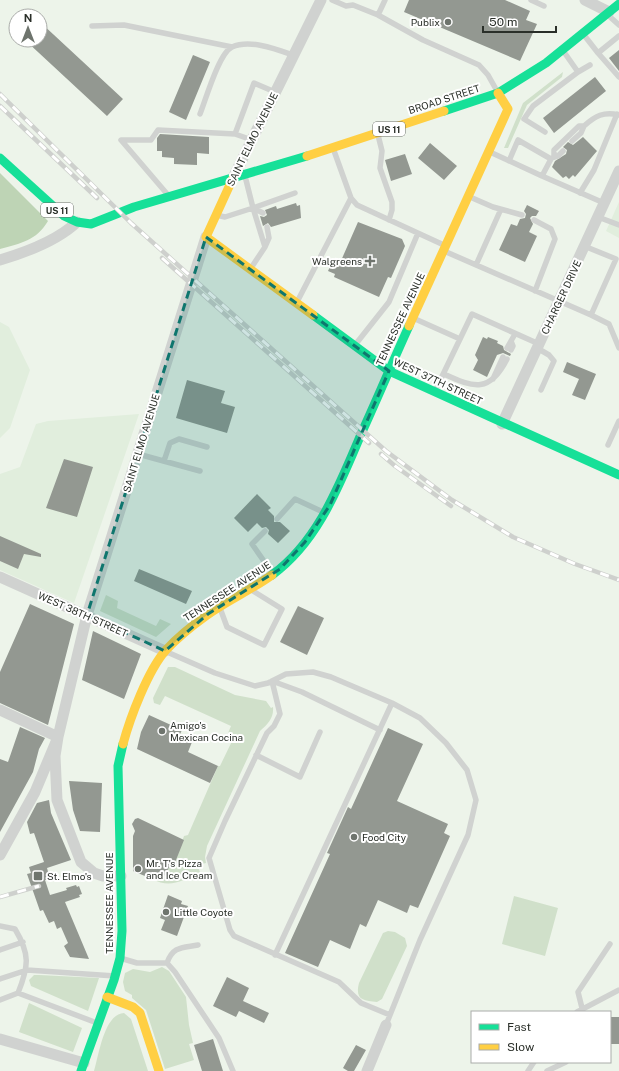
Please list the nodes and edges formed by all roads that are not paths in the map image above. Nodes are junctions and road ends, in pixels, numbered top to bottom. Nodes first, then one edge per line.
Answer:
1 (321, 0) edge
2 (332, 0) edge
3 (385, 0) edge
4 (531, 0) edge
5 (585, 0) edge
6 (352, 3) edge
7 (619, 4) edge
8 (544, 6) dead end
9 (608, 12) junction
10 (378, 15) junction
11 (619, 25) edge
12 (92, 26) dead end
13 (582, 33) junction
14 (619, 36) edge
15 (232, 47) junction
16 (563, 50) junction
17 (598, 53) junction
18 (293, 54) junction
19 (590, 65) dead end
20 (578, 72) junction
21 (619, 77) edge
22 (275, 92) junction
23 (498, 93) junction
24 (200, 114) dead end
25 (618, 115) edge
26 (584, 126) junction
27 (545, 132) dead end
28 (378, 133) junction
29 (235, 134) junction
30 (252, 140) junction
31 (572, 141) dead end
32 (333, 147) junction
33 (563, 151) dead end
34 (489, 152) junction
35 (552, 157) junction
36 (0, 158) edge
37 (508, 161) junction
38 (619, 171) edge
39 (245, 174) junction
40 (542, 176) junction
41 (233, 178) junction
42 (295, 193) dead end
43 (580, 193) junction
44 (469, 197) junction
45 (165, 198) junction
46 (351, 198) junction
47 (604, 204) junction
48 (253, 208) junction
49 (501, 209) junction
50 (263, 213) dead end
51 (216, 215) junction
52 (522, 215) dead end
53 (598, 217) junction
54 (389, 220) junction
55 (534, 220) dead end
56 (77, 222) junction
57 (619, 225) edge
58 (267, 227) dead end
59 (418, 233) junction
60 (206, 236) junction
61 (584, 246) junction
62 (265, 247) junction
63 (445, 249) junction
64 (0, 260) edge
65 (476, 266) junction
66 (251, 269) junction
67 (535, 291) junction
68 (559, 301) junction
69 (297, 303) junction
70 (591, 315) junction
71 (413, 318) junction
72 (515, 334) junction
73 (460, 339) junction
74 (354, 346) junction
75 (538, 346) junction
76 (619, 348) edge
77 (509, 349) dead end
78 (505, 358) dead end
79 (388, 371) junction
80 (444, 374) junction
81 (542, 390) dead end
82 (435, 392) junction
83 (619, 421) edge
84 (502, 424) junction
85 (608, 445) dead end
86 (207, 446) dead end
87 (138, 454) junction
88 (164, 461) junction
89 (200, 471) dead end
90 (619, 475) edge
91 (325, 513) junction
92 (277, 519) dead end
93 (265, 531) dead end
94 (273, 574) junction
95 (0, 577) edge
96 (251, 590) junction
97 (220, 607) junction
98 (87, 615) junction
99 (165, 651) junction
100 (272, 681) junction
101 (392, 703) junction
102 (0, 710) edge
103 (380, 730) junction
104 (320, 732) dead end
105 (58, 737) junction
106 (256, 755) junction
107 (2, 848) edge
108 (121, 876) junction
109 (0, 926) edge
110 (23, 942) junction
111 (610, 944) dead end
112 (198, 945) dead end
113 (0, 950) edge
114 (275, 956) junction
115 (120, 958) junction
116 (167, 963) junction
117 (27, 970) junction
118 (115, 976) junction
119 (0, 979) edge
120 (619, 990) edge
121 (18, 993) junction
122 (107, 997) junction
123 (0, 1000) edge
124 (581, 1011) edge
125 (388, 1020) junction
126 (98, 1024) junction
127 (0, 1039) edge
128 (564, 1063) edge
129 (82, 1067) edge
130 (159, 1071) edge
131 (233, 1071) edge
132 (367, 1071) edge
133 (547, 1071) edge

1 - 18 street, SAINT ELMO AVENUE
2 - 6 lane
3 - 10 lane
4 - 8 lane
5 - 9 street
6 - 10 lane
7 - 9 main road, BROAD STREET / US 11
9 - 11 lane
9 - 13 main road, BROAD STREET / US 11
10 - 23 lane
12 - 15 lane
13 - 16 main road, BROAD STREET / US 11
13 - 17 lane
14 - 17 lane
15 - 18 lane
15 - 24 lane
16 - 20 lane
16 - 23 main road, BROAD STREET / US 11
17 - 21 lane
18 - 22 street, SAINT ELMO AVENUE
19 - 20 lane
20 - 27 lane
22 - 29 lane
22 - 30 street, SAINT ELMO AVENUE
23 - 28 main road, BROAD STREET / US 11
23 - 34 main road, TENNESSEE AVENUE
25 - 26 lane
25 - 43 lane
26 - 31 lane
26 - 35 lane
28 - 32 main road, BROAD STREET / US 11
28 - 54 lane
29 - 30 lane
29 - 45 lane
30 - 41 street, SAINT ELMO AVENUE
32 - 39 main road, BROAD STREET / US 11
32 - 46 lane
33 - 35 lane
34 - 37 lane
34 - 44 main road, TENNESSEE AVENUE
35 - 37 lane
35 - 40 lane
36 - 56 main road, US 11
37 - 40 lane
38 - 47 street, CHARGER DRIVE
39 - 41 main road, BROAD STREET / US 11
39 - 48 lane
40 - 43 lane
41 - 45 main road, BROAD STREET / US 11
41 - 51 main road, SAINT ELMO AVENUE
42 - 48 lane
43 - 47 lane
44 - 49 lane
44 - 63 main road, TENNESSEE AVENUE
45 - 56 main road, US 11
46 - 54 lane
46 - 69 lane
47 - 53 street, CHARGER DRIVE
48 - 50 lane
48 - 51 lane
48 - 62 lane
49 - 52 lane
49 - 65 lane
51 - 60 main road, SAINT ELMO AVENUE
53 - 57 lane
53 - 61 street, CHARGER DRIVE
54 - 59 lane
55 - 67 lane
56 - 64 street
58 - 62 lane
59 - 63 lane
59 - 74 lane
60 - 66 main road, WEST 37TH STREET
60 - 87 street, SAINT ELMO AVENUE
61 - 68 street, CHARGER DRIVE
61 - 70 lane
62 - 66 lane
63 - 65 lane
63 - 71 main road, TENNESSEE AVENUE
65 - 67 lane
66 - 69 main road, WEST 37TH STREET
67 - 68 lane
68 - 70 lane
68 - 75 street, CHARGER DRIVE
69 - 74 main road, WEST 37TH STREET
70 - 76 lane
71 - 73 lane
71 - 79 main road, TENNESSEE AVENUE
72 - 73 lane
72 - 75 lane
72 - 77 lane
73 - 80 lane
74 - 79 main road, WEST 37TH STREET
75 - 81 lane
75 - 84 street, CHARGER DRIVE
78 - 80 lane
79 - 82 main road, WEST 37TH STREET
79 - 91 main road, TENNESSEE AVENUE
80 - 82 lane
82 - 84 main road, WEST 37TH STREET
83 - 85 lane
84 - 90 main road, WEST 37TH STREET
86 - 88 lane
87 - 88 lane
87 - 98 street, SAINT ELMO AVENUE
88 - 89 lane
91 - 92 lane
91 - 94 main road, TENNESSEE AVENUE
93 - 94 lane
94 - 96 main road, TENNESSEE AVENUE
95 - 98 street, WEST 38TH STREET
96 - 97 main road, TENNESSEE AVENUE
96 - 97 lane
97 - 99 main road, TENNESSEE AVENUE
98 - 99 street, WEST 38TH STREET
98 - 105 street, SAINT ELMO AVENUE
99 - 100 lane
99 - 108 main road, TENNESSEE AVENUE
100 - 101 lane
100 - 103 lane
100 - 106 lane
101 - 103 lane
101 - 125 lane
102 - 105 street
103 - 114 lane
104 - 106 lane
105 - 107 street
105 - 108 street, SAINT ELMO AVENUE
106 - 114 lane
108 - 115 main road, TENNESSEE AVENUE
109 - 110 lane
110 - 113 lane
110 - 117 lane
111 - 124 lane
112 - 116 lane
114 - 125 lane
115 - 116 lane
115 - 118 main road, TENNESSEE AVENUE
116 - 131 lane
117 - 118 lane
117 - 119 lane
117 - 121 lane
118 - 122 main road, TENNESSEE AVENUE
120 - 124 lane
121 - 123 lane
121 - 126 lane
122 - 126 main road, TENNESSEE AVENUE
122 - 130 main road
125 - 132 street
126 - 129 main road, TENNESSEE AVENUE
127 - 129 street
128 - 133 lane

